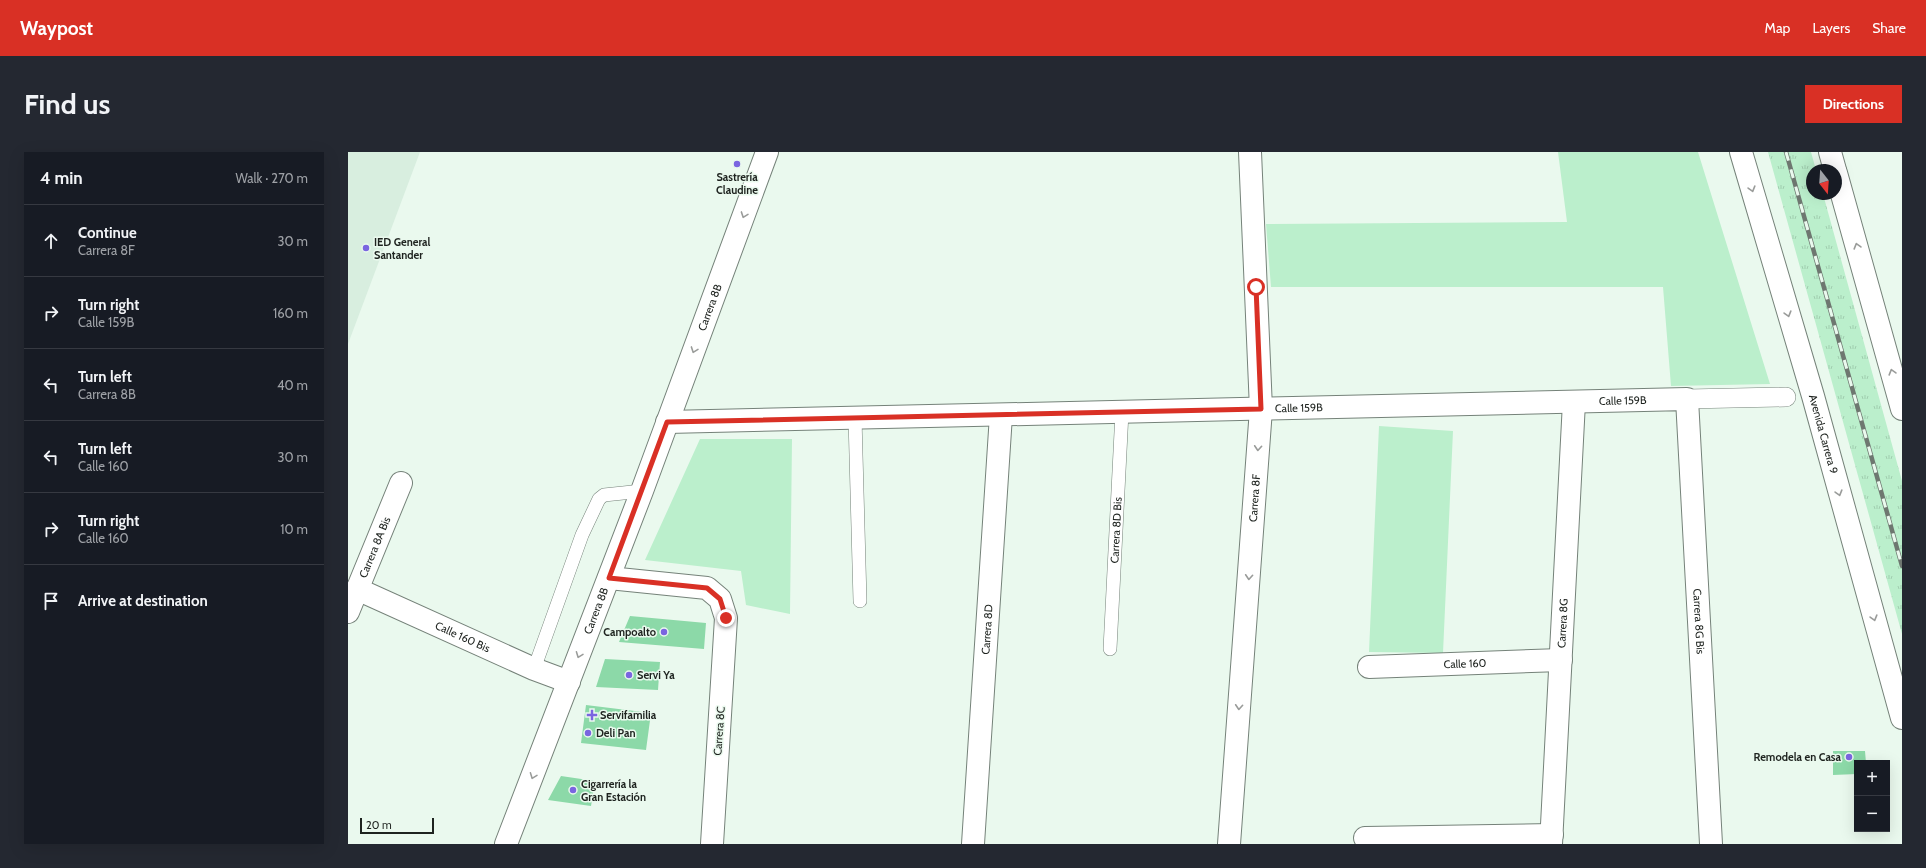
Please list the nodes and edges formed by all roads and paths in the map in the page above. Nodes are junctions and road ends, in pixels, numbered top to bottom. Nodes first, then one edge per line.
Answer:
1 (767, 152) edge
2 (1250, 152) edge
3 (1740, 152) edge
4 (1830, 152) edge
5 (1834, 164) edge
6 (1842, 193) edge
7 (1786, 397) dead end
8 (1687, 399) junction
9 (1574, 402) junction
10 (1261, 409) junction
11 (1902, 409) edge
12 (1122, 412) junction
13 (1001, 415) junction
14 (855, 418) junction
15 (667, 422) junction
16 (401, 483) dead end
17 (642, 491) junction
18 (609, 578) junction
19 (357, 589) junction
20 (860, 601) dead end
21 (348, 612) edge
22 (1110, 649) dead end
23 (1561, 660) junction
24 (1369, 667) dead end
25 (534, 669) junction
26 (569, 682) junction
27 (1902, 718) edge
28 (1365, 838) dead end
29 (1552, 840) edge
30 (506, 844) edge
31 (712, 844) edge
32 (973, 844) edge
33 (1228, 844) edge
34 (1711, 844) edge

1 -> 15 street, Carrera 8B
2 - 10 street, Carrera 8F
3 -> 27 street, Avenida Carrera 9
4 - 5 street
11 -> 6 street
7 - 8 street, Calle 159B
8 - 9 street, Calle 159B
8 - 34 street, Carrera 8G Bis
9 - 10 street, Calle 159B
9 - 23 street, Carrera 8G
10 - 12 street, Calle 159B
10 -> 33 street, Carrera 8F
12 - 13 street, Calle 159B
12 - 22 lane, Carrera 8D Bis
13 - 14 street, Calle 159B
13 - 32 street, Carrera 8D
14 - 15 street, Calle 159B
14 - 20 lane
15 - 17 street, Carrera 8B
16 - 19 street, Carrera 8A Bis
17 - 18 street, Carrera 8B
17 - 25 lane
18 -> 26 street, Carrera 8B
18 - 31 street, Carrera 8C
19 - 21 street, Carrera 8A Bis
19 - 25 street, Calle 160 Bis
23 - 24 street, Calle 160
23 - 29 street, Carrera 8G
25 - 26 street, Calle 160 Bis
26 -> 30 street, Carrera 8B
28 - 29 street

